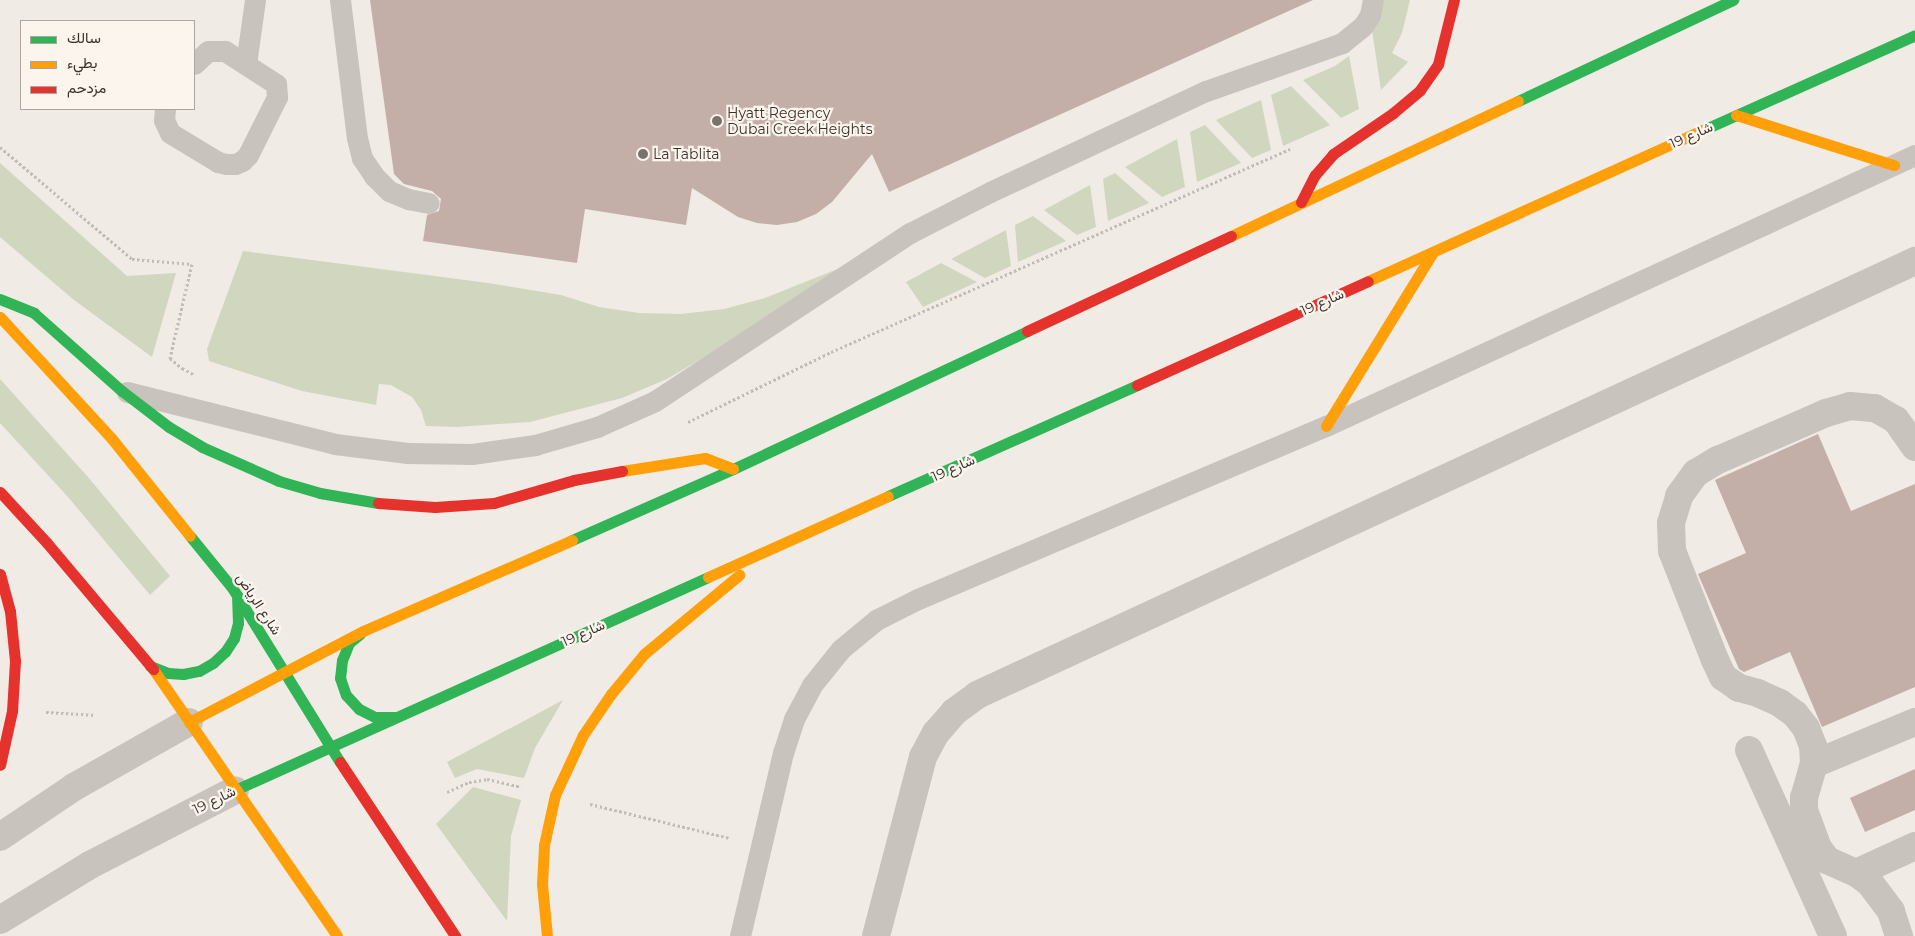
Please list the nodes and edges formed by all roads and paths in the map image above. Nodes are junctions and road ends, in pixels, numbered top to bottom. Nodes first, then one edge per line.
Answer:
1 (255, 0) edge
2 (340, 0) edge
3 (1373, 0) edge
4 (1454, 0) edge
5 (1733, 0) edge
6 (1915, 35) edge
7 (195, 63) edge
8 (246, 64) junction
9 (165, 110) edge
10 (1736, 115) junction
11 (0, 146) edge
12 (1296, 146) dead end
13 (1915, 155) edge
14 (1894, 165) junction
15 (1301, 202) junction
16 (429, 203) dead end
17 (1433, 252) junction
18 (1915, 261) edge
19 (0, 299) edge
20 (0, 317) edge
21 (198, 376) dead end
22 (122, 391) junction
23 (681, 425) dead end
24 (1326, 426) junction
25 (1915, 447) edge
26 (733, 469) junction
27 (0, 492) edge
28 (770, 551) junction
29 (0, 574) edge
30 (237, 595) junction
31 (363, 631) junction
32 (150, 666) junction
33 (285, 673) junction
34 (12, 711) junction
35 (96, 714) dead end
36 (394, 717) junction
37 (189, 722) junction
38 (1915, 722) edge
39 (330, 747) junction
40 (1748, 750) dead end
41 (1814, 764) junction
42 (0, 765) edge
43 (235, 790) junction
44 (448, 792) dead end
45 (555, 795) junction
46 (1801, 836) junction
47 (0, 837) edge
48 (761, 846) junction
49 (1915, 846) edge
50 (1856, 874) junction
51 (0, 920) edge
52 (337, 936) edge
53 (455, 936) edge
54 (547, 936) edge
55 (740, 936) edge
56 (876, 936) edge
57 (1833, 936) edge
58 (1899, 936) edge

1 - 8 lane
2 - 16 lane
3 - 22 lane
4 - 15 main road
5 - 15 main road
6 - 10 main road, شارع 19
7 - 8 lane
8 - 9 lane
10 - 14 main road
10 - 17 main road, شارع 19
11 - 21 path
12 - 23 path
13 - 14 lane
14 - 24 lane
15 - 26 main road
17 - 24 main road
17 - 28 main road, شارع 19
18 - 56 street
19 - 22 main road
20 - 30 main road, شارع الرياض
22 - 26 main road
24 - 48 lane
25 - 41 street
26 - 31 main road
27 - 32 main road
28 - 36 main road, شارع 19
28 - 45 main road
29 - 34 main road
30 - 32 main road
30 - 33 main road, شارع الرياض
31 - 33 main road
31 - 36 main road
32 - 37 main road
33 - 37 main road
33 - 39 main road, شارع الرياض
34 - 35 path
34 - 42 main road
36 - 39 main road, شارع 19
37 - 43 main road
37 - 47 street
38 - 41 street
39 - 43 main road, شارع 19
39 - 53 main road, شارع الرياض
40 - 46 street
41 - 46 street
43 - 51 street, شارع 19
43 - 52 main road
44 - 45 path
45 - 48 path
45 - 54 main road
46 - 50 street
46 - 57 street
48 - 55 lane
49 - 50 street
50 - 58 street

